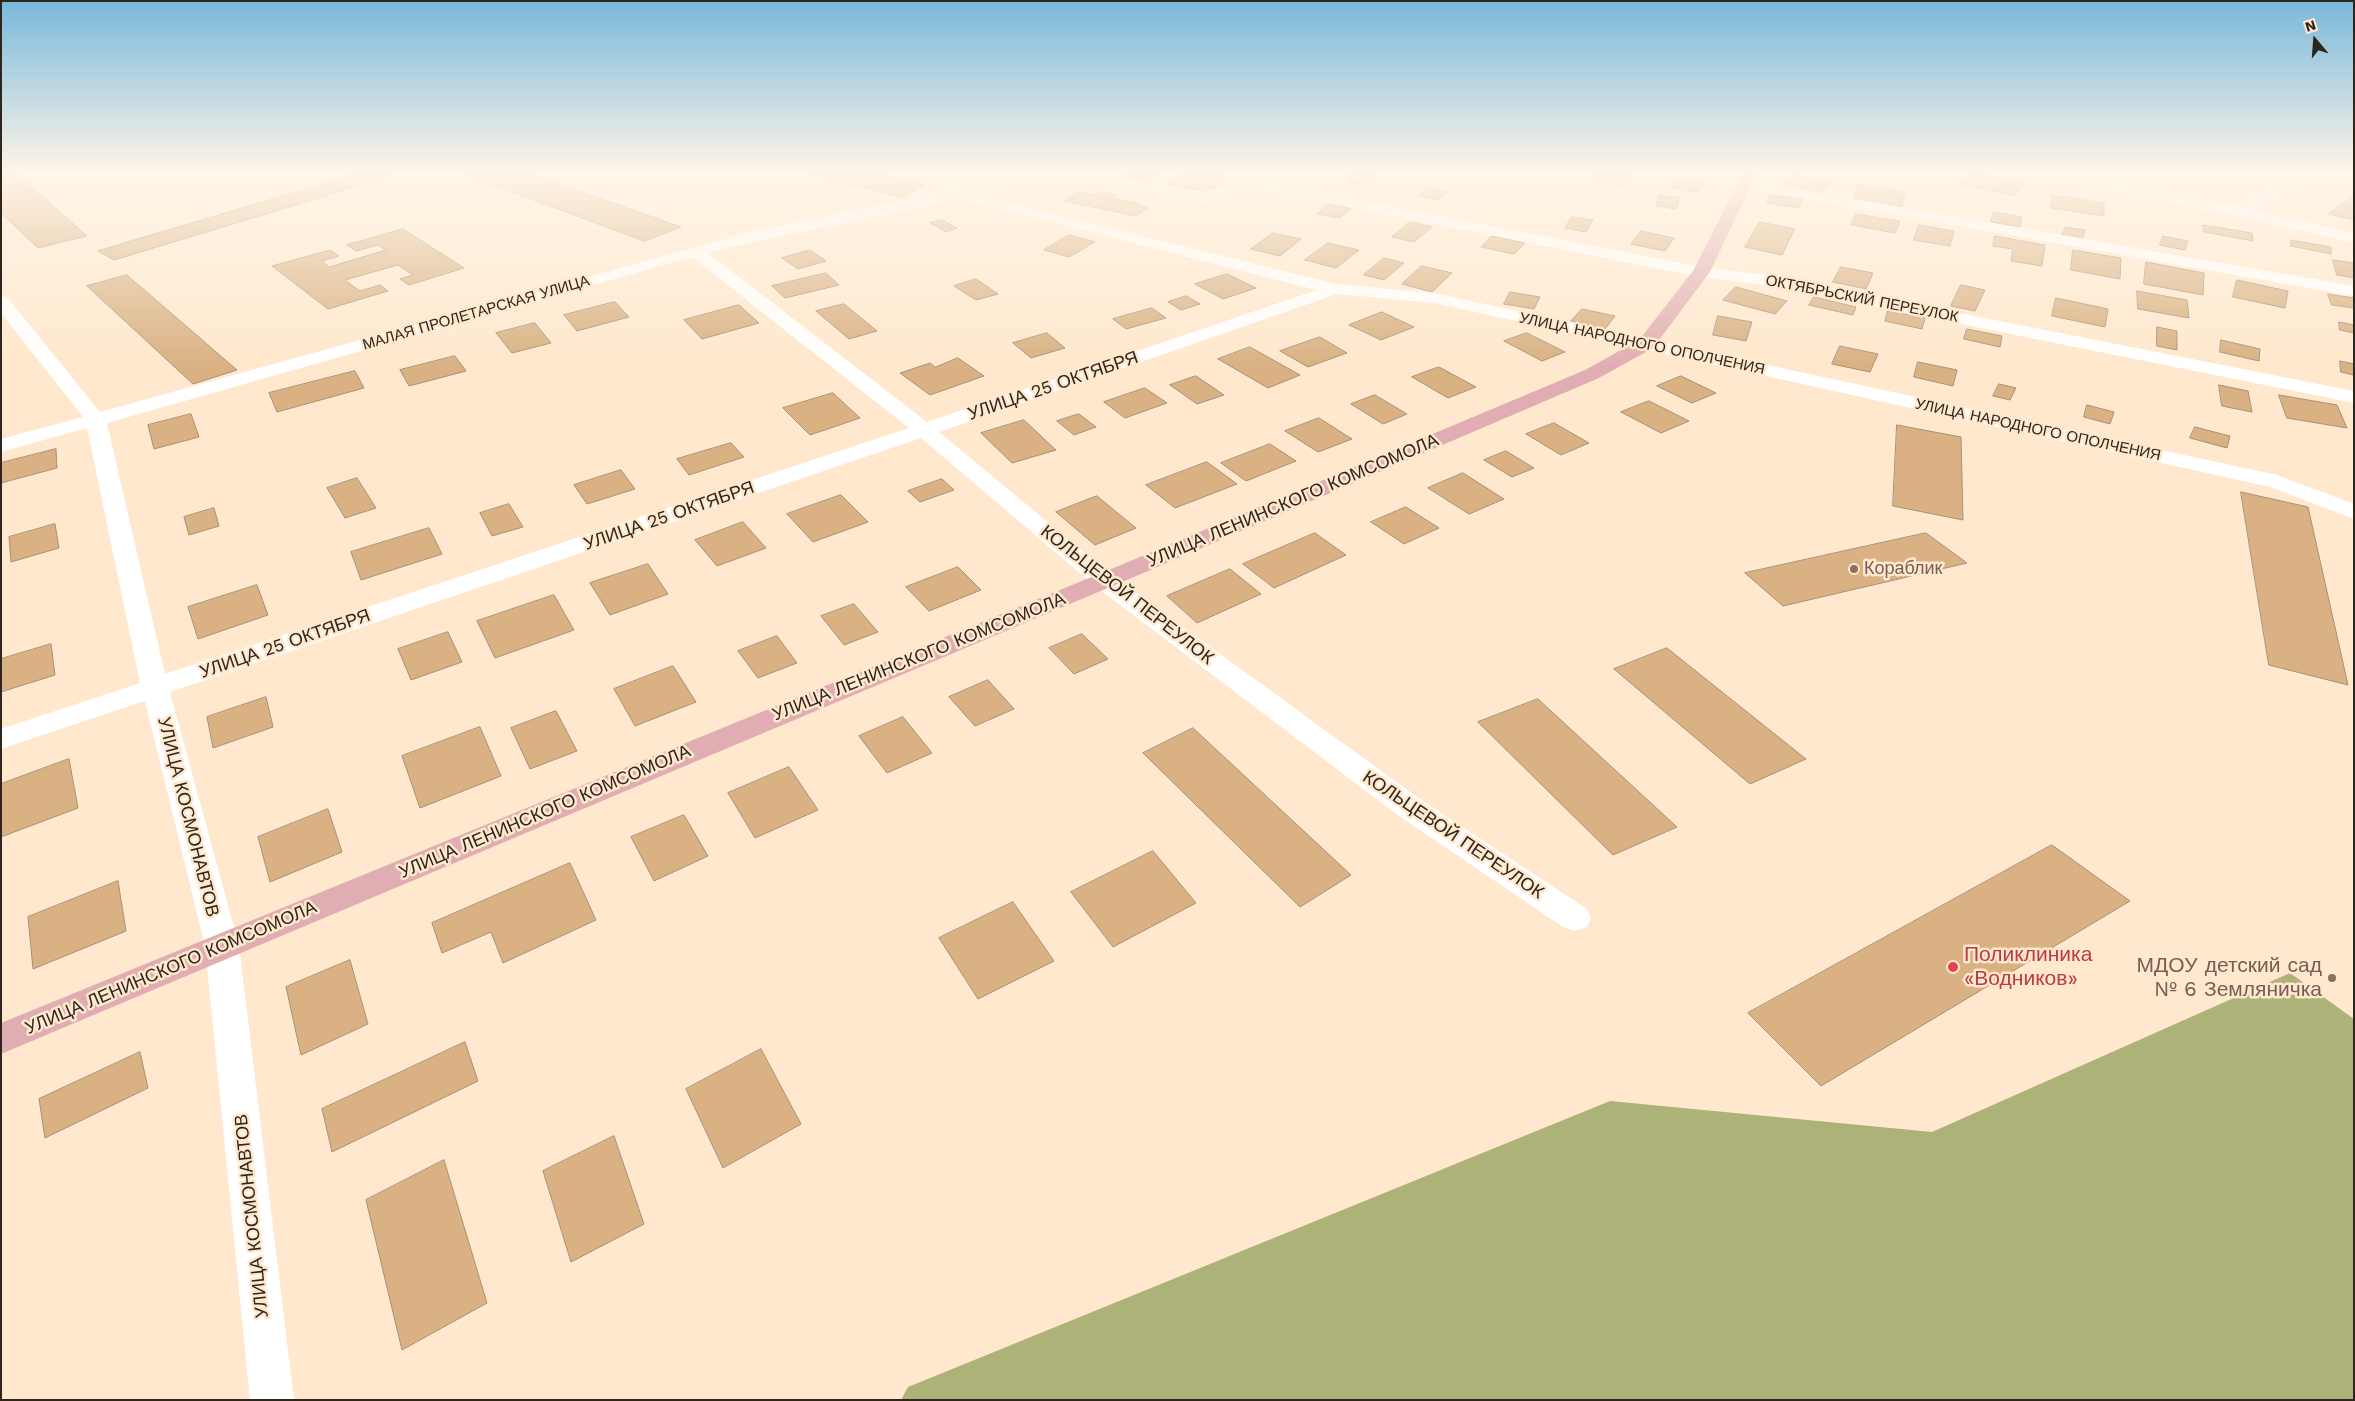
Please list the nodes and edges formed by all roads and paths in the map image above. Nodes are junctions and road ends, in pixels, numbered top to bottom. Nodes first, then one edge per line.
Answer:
1 (751, 236) edge
2 (1126, 236) edge
3 (1521, 236) edge
4 (1719, 236) edge
5 (2061, 236) edge
6 (694, 251) junction
7 (1701, 272) junction
8 (1336, 289) junction
9 (2354, 292) edge
10 (1, 301) edge
11 (1646, 344) junction
12 (2354, 397) edge
13 (96, 420) junction
14 (924, 430) junction
15 (1, 446) edge
16 (2354, 512) edge
17 (1104, 581) junction
18 (155, 688) junction
19 (1, 739) edge
20 (1575, 918) dead end
21 (222, 946) junction
22 (1, 1039) edge
23 (272, 1400) edge

1 - 6 street, МАЛАЯ ПРОЛЕТАРСКАЯ УЛИЦА
2 - 8 street, УЛИЦА НАРОДНОГО ОПОЛЧЕНИЯ
3 - 7 street, ОКТЯБРЬСКИЙ ПЕРЕУЛОК
4 - 7 main road, УЛИЦА ЛЕНИНСКОГО КОМСОМОЛА
5 - 9 street
6 - 13 street, МАЛАЯ ПРОЛЕТАРСКАЯ УЛИЦА
6 - 14 street, КОЛЬЦЕВОЙ ПЕРЕУЛОК
7 - 11 main road, УЛИЦА ЛЕНИНСКОГО КОМСОМОЛА
7 - 12 street, ОКТЯБРЬСКИЙ ПЕРЕУЛОК
8 - 11 street, УЛИЦА НАРОДНОГО ОПОЛЧЕНИЯ
8 - 14 street, УЛИЦА 25 ОКТЯБРЯ
10 - 13 street, УЛИЦА КОСМОНАВТОВ
11 - 16 street, УЛИЦА НАРОДНОГО ОПОЛЧЕНИЯ
11 - 17 main road, УЛИЦА ЛЕНИНСКОГО КОМСОМОЛА
13 - 15 street, МАЛАЯ ПРОЛЕТАРСКАЯ УЛИЦА
13 - 18 street, УЛИЦА КОСМОНАВТОВ
14 - 17 street, КОЛЬЦЕВОЙ ПЕРЕУЛОК
14 - 18 street, УЛИЦА 25 ОКТЯБРЯ
17 - 20 street, КОЛЬЦЕВОЙ ПЕРЕУЛОК
17 - 21 main road, УЛИЦА ЛЕНИНСКОГО КОМСОМОЛА
18 - 19 street, УЛИЦА 25 ОКТЯБРЯ
18 - 21 street, УЛИЦА КОСМОНАВТОВ
21 - 22 main road, УЛИЦА ЛЕНИНСКОГО КОМСОМОЛА
21 - 23 street, УЛИЦА КОСМОНАВТОВ

